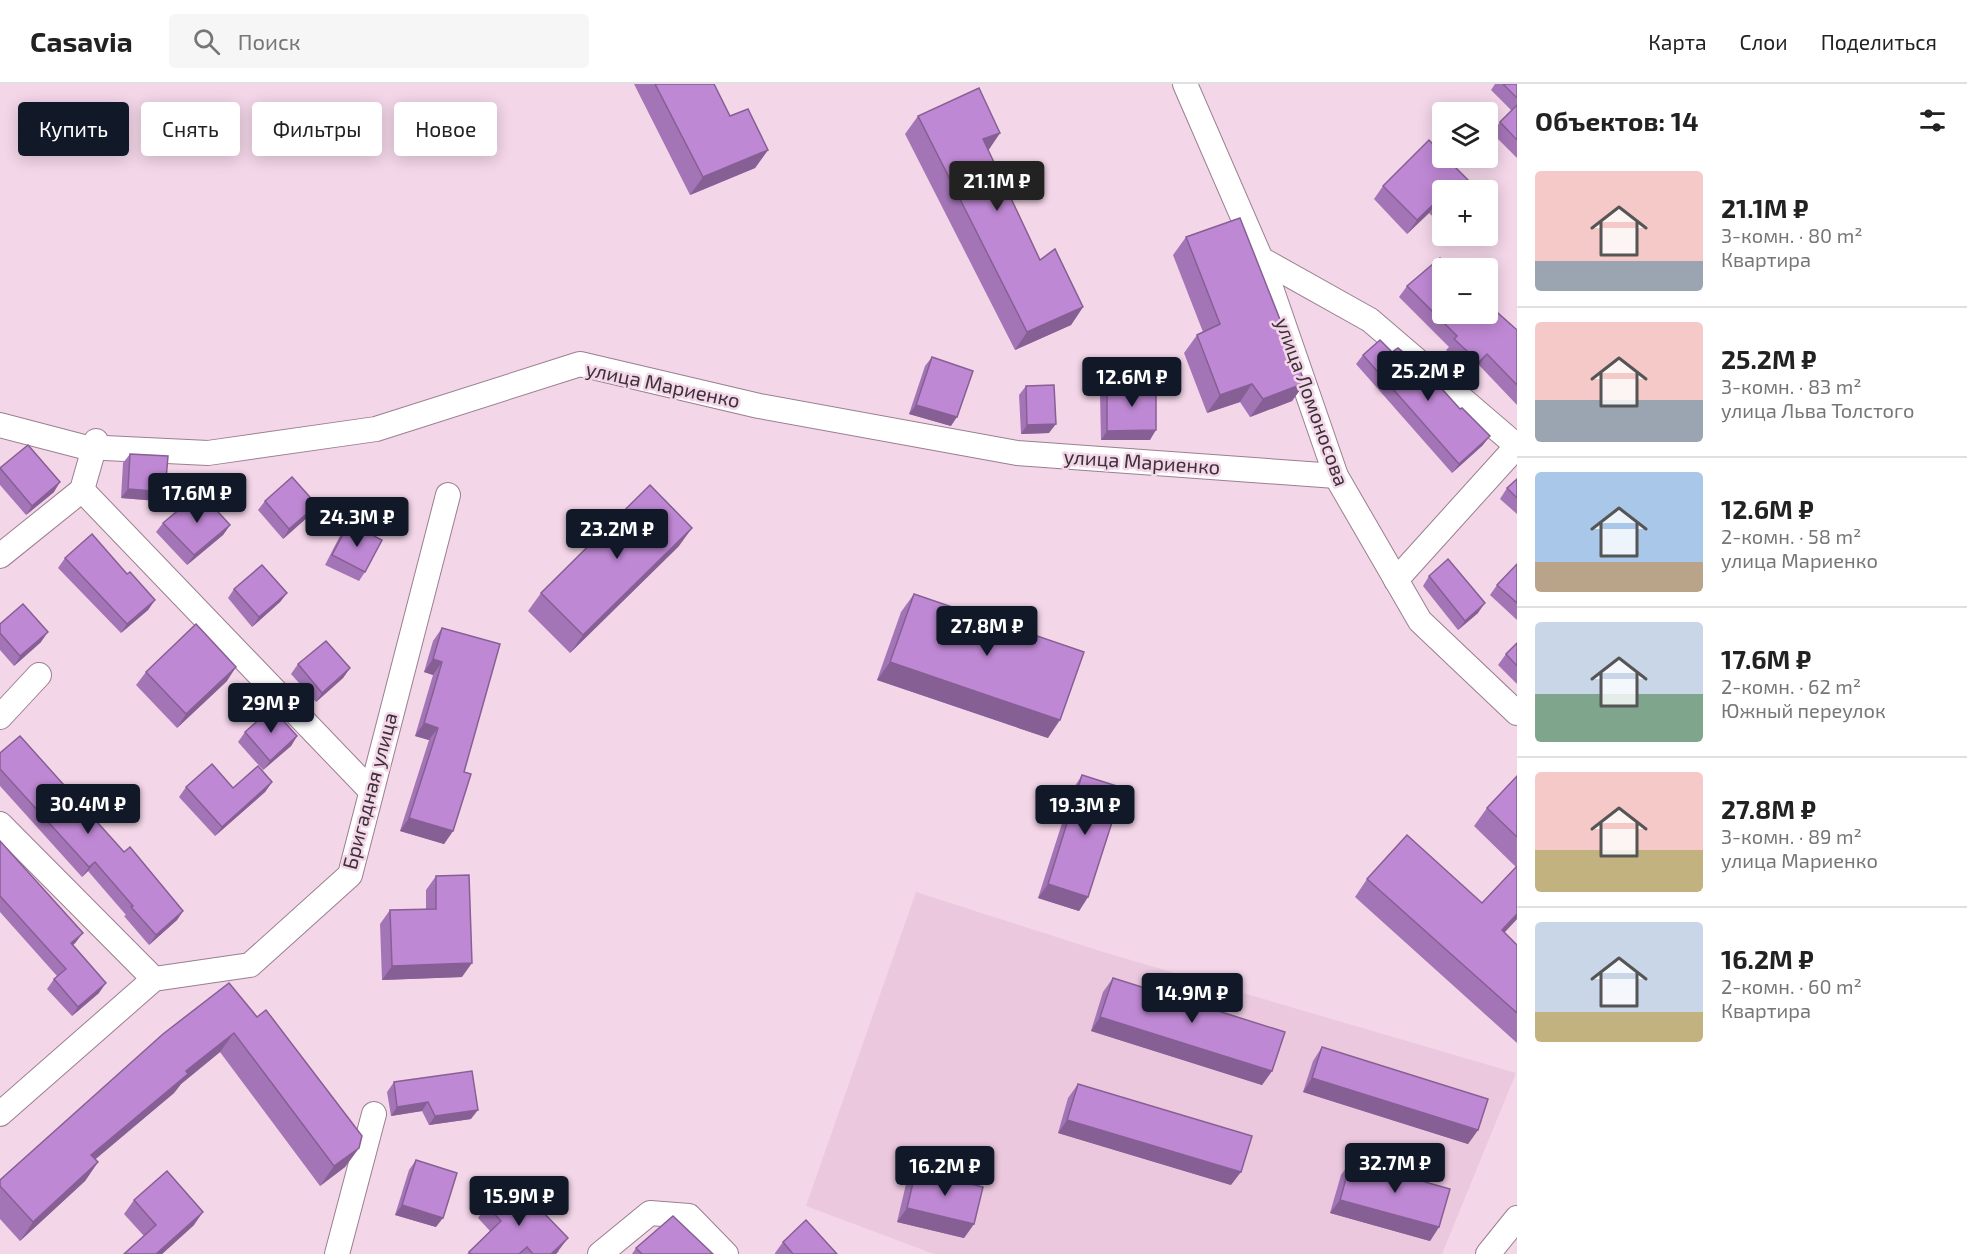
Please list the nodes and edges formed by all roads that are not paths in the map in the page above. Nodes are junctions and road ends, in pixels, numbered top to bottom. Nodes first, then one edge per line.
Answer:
1 (1185, 84) edge
2 (1261, 259) junction
3 (0, 425) edge
4 (95, 444) junction
5 (1517, 446) edge
6 (1336, 476) junction
7 (81, 490) junction
8 (448, 495) dead end
9 (0, 556) edge
10 (1396, 580) junction
11 (39, 675) dead end
12 (1517, 713) edge
13 (0, 717) edge
14 (371, 791) junction
15 (0, 824) edge
16 (154, 979) junction
17 (0, 1114) edge
18 (374, 1114) dead end
19 (1517, 1218) edge
20 (338, 1254) edge
21 (600, 1254) edge
22 (726, 1254) edge
23 (1488, 1254) edge

1 - 2 street, улица Ломоносова
2 - 5 street
2 - 6 street, улица Ломоносова
3 - 4 street, улица Мариенко
4 - 6 street, улица Мариенко
4 - 7 street
5 - 10 street
6 - 10 street, улица Ломоносова
7 - 9 street
7 - 14 street
8 - 14 street, Бригадная улица
10 - 12 street, улица Ломоносова
11 - 13 street
14 - 16 street, Бригадная улица
15 - 16 street
16 - 17 street
18 - 20 street
19 - 23 street
21 - 22 street

